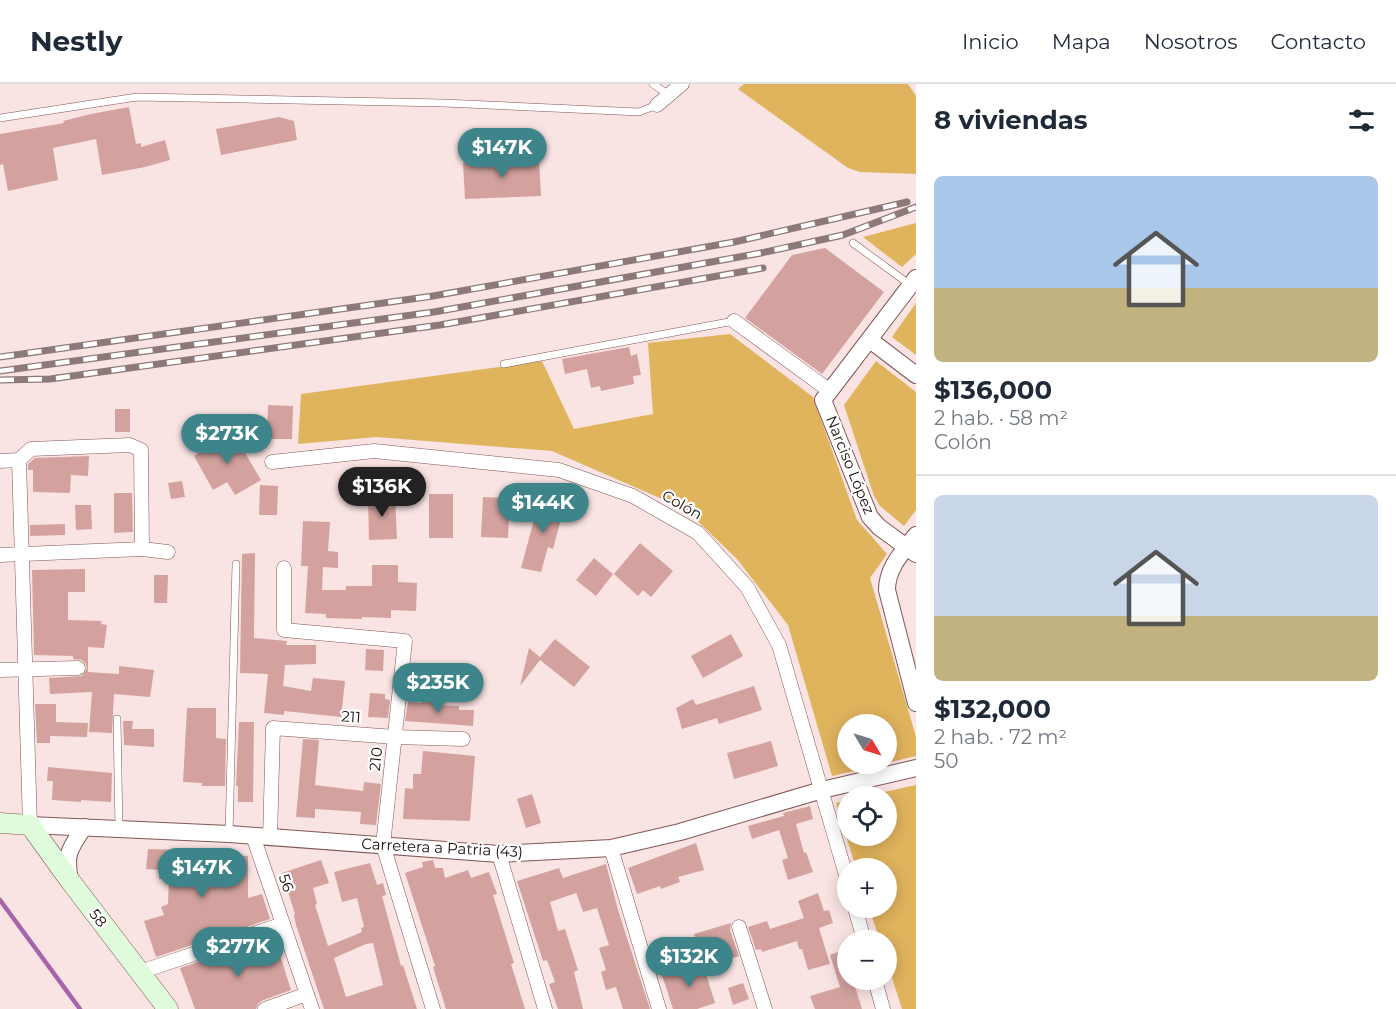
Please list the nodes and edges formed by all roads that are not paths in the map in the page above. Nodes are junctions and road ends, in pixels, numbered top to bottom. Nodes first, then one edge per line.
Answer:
1 (653, 84) edge
2 (682, 84) edge
3 (669, 95) junction
4 (657, 105) joint
5 (0, 118) edge
6 (853, 243) dead end
7 (913, 282) edge
8 (734, 321) joint
9 (870, 340) junction
10 (504, 364) dead end
11 (916, 375) edge
12 (830, 391) junction
13 (18, 460) junction
14 (0, 461) edge
15 (272, 462) dead end
16 (913, 546) edge
17 (142, 549) junction
18 (168, 552) dead end
19 (0, 555) edge
20 (22, 555) junction
21 (236, 564) dead end
22 (284, 568) dead end
23 (78, 668) dead end
24 (26, 669) junction
25 (0, 670) edge
26 (916, 703) edge
27 (117, 719) dead end
28 (395, 737) junction
29 (463, 739) dead end
30 (916, 768) edge
31 (822, 790) junction
32 (0, 823) edge
33 (30, 825) junction
34 (84, 827) junction
35 (119, 829) junction
36 (229, 834) junction
37 (261, 837) junction
38 (383, 845) junction
39 (611, 848) junction
40 (500, 854) junction
41 (841, 858) edge
42 (71, 882) junction
43 (283, 924) junction
44 (739, 927) dead end
45 (140, 972) junction
46 (878, 990) edge
47 (307, 994) junction
48 (168, 1009) edge
49 (265, 1009) edge
50 (312, 1009) edge
51 (433, 1009) edge
52 (545, 1009) edge
53 (659, 1009) edge
54 (765, 1009) edge
55 (883, 1009) edge

1 - 3 lane
2 - 3 street
3 - 4 street
4 - 5 lane
6 - 7 lane
7 - 9 street
8 - 10 lane
8 - 12 street
9 - 11 street
9 - 12 street
12 - 16 street, Narciso López
13 - 14 street
13 - 17 street
13 - 20 street
15 - 31 street, Colón
16 - 26 street
17 - 18 street
17 - 20 street
19 - 20 street
20 - 24 street
21 - 36 lane
22 - 28 street, 210
23 - 24 street
24 - 25 street
24 - 33 street
27 - 35 lane
28 - 29 street, 211
28 - 37 street, 211
28 - 38 street, 210
30 - 31 street, Carretera a Patria (43)
31 - 39 street, Carretera a Patria (43)
31 - 41 street, Colón
32 - 33 main road
33 - 34 street, Carretera a Patria (43)
33 - 42 main road, 58
34 - 35 street, Carretera a Patria (43)
34 - 42 street
35 - 36 street, Carretera a Patria (43)
36 - 37 street, Carretera a Patria (43)
37 - 38 street, Carretera a Patria (43)
37 - 43 street, 56
38 - 40 street, Carretera a Patria (43)
38 - 51 street
39 - 40 street, Carretera a Patria (43)
39 - 53 street
40 - 52 street
42 - 45 main road, 58
43 - 45 street
43 - 47 street, 56
44 - 54 street
45 - 48 main road, 58
46 - 55 street
47 - 49 street
47 - 50 street, 56

